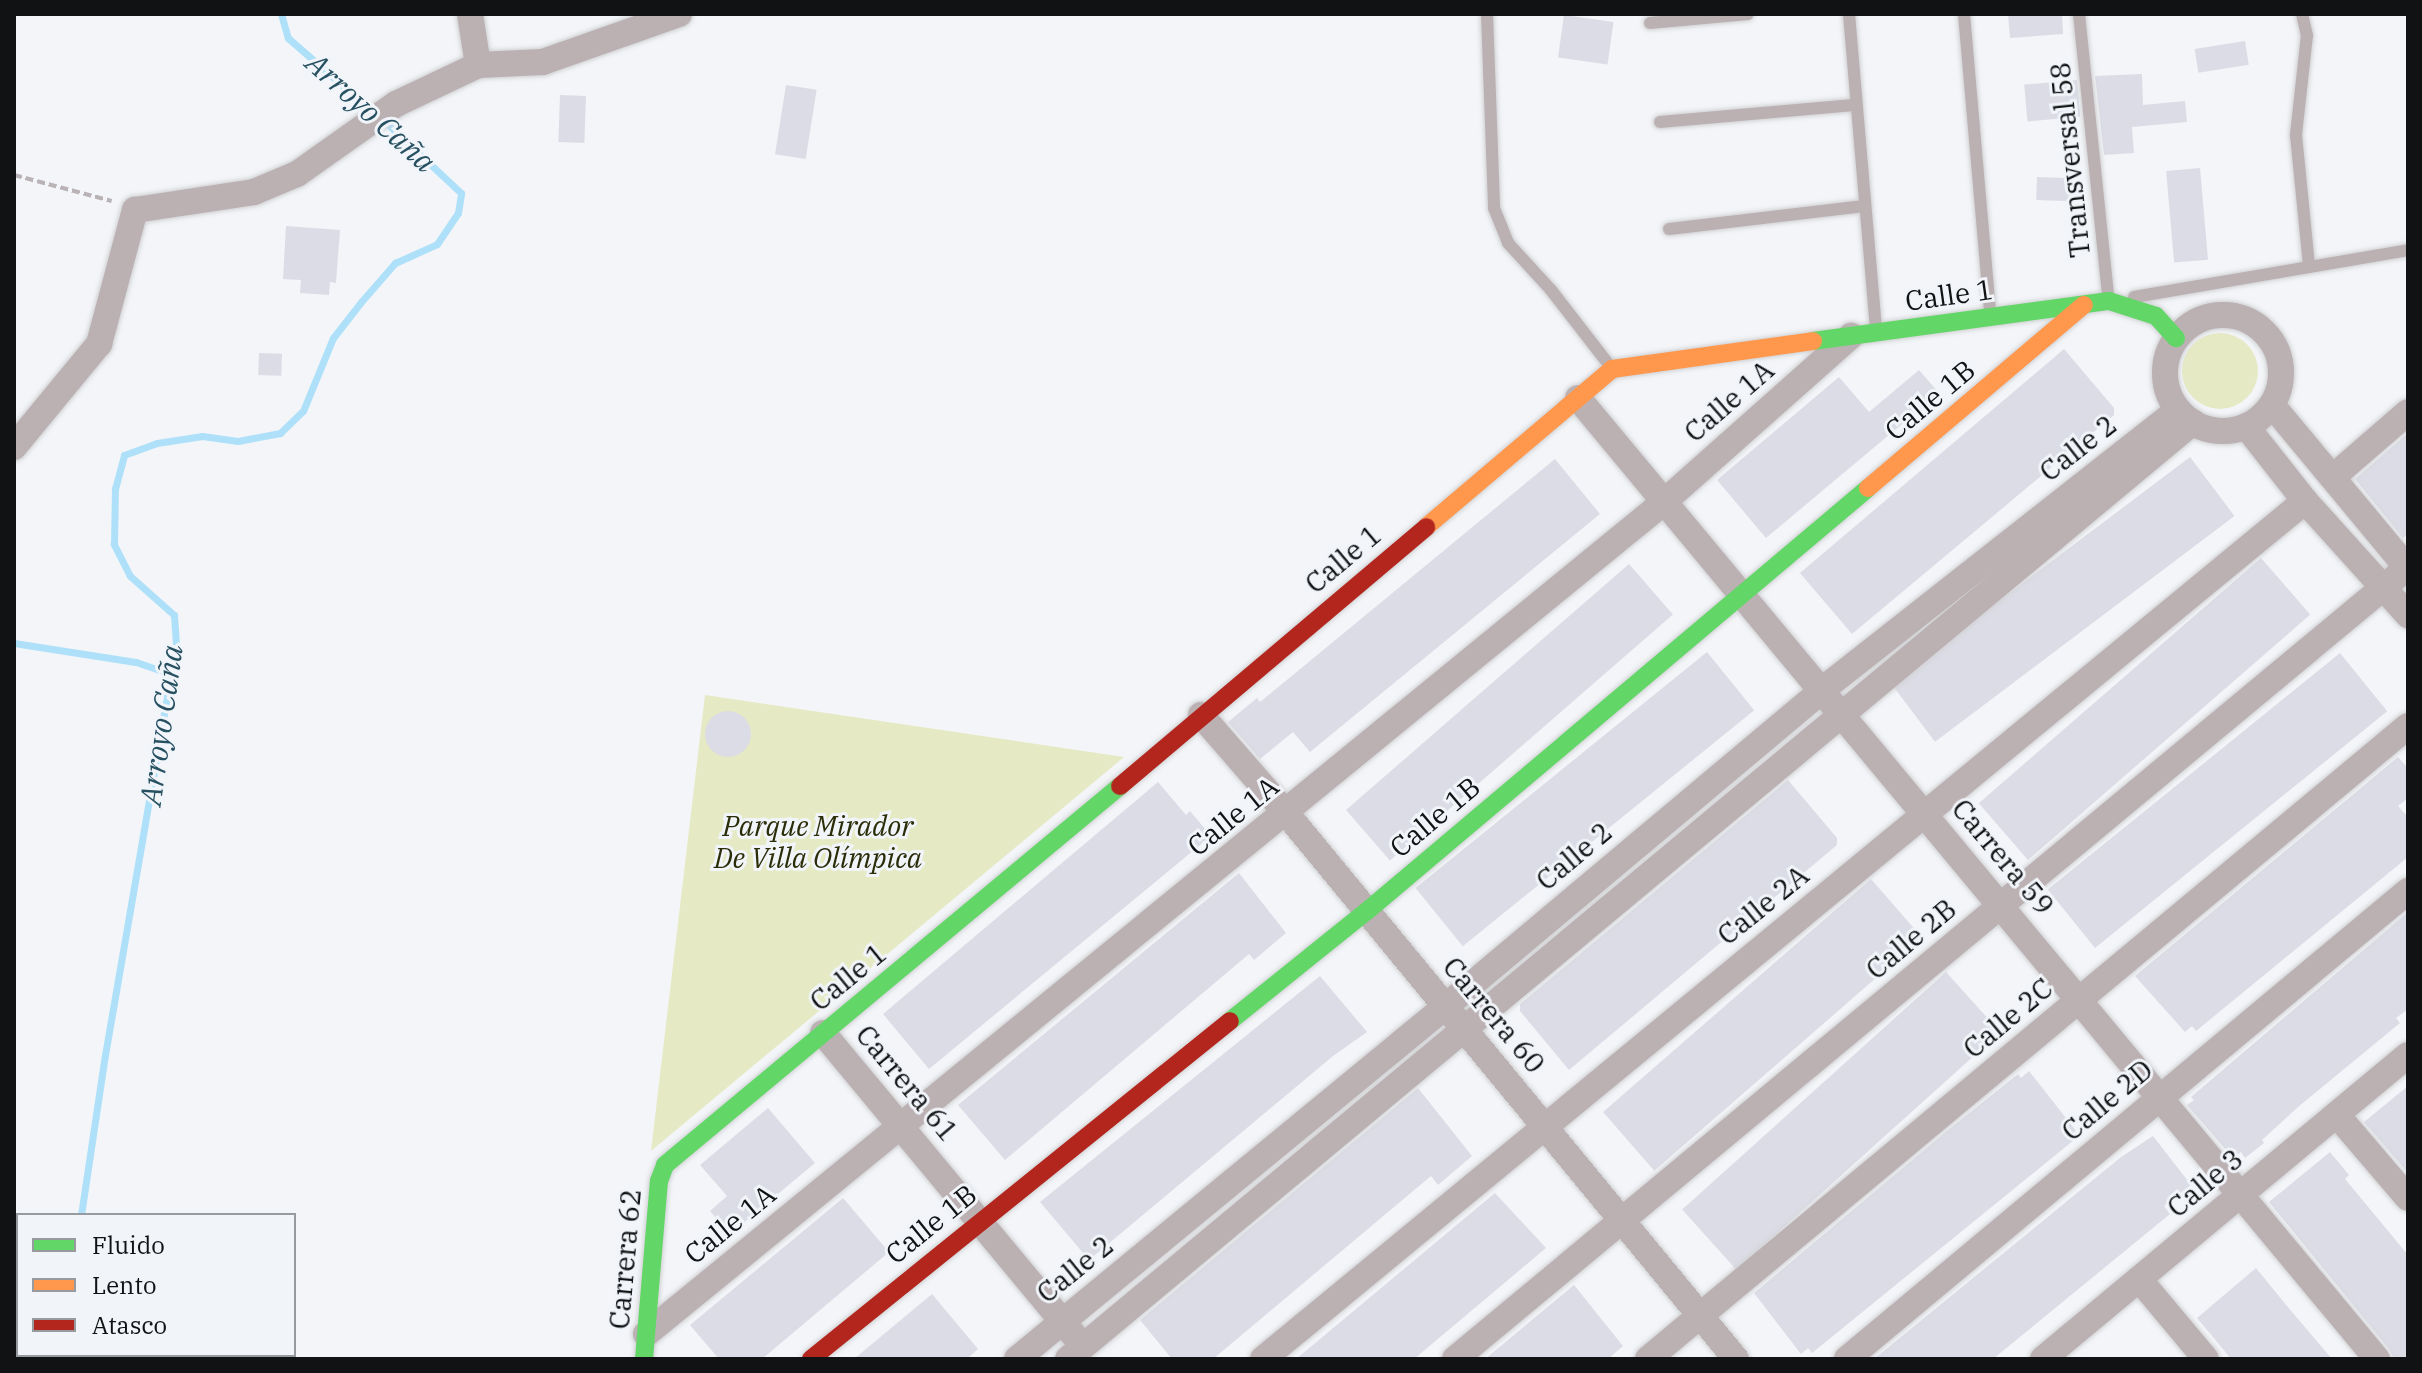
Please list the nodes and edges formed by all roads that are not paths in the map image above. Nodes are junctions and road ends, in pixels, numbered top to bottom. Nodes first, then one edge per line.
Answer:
1 (470, 14) edge
2 (679, 14) edge
3 (1487, 14) edge
4 (1748, 14) edge
5 (1849, 14) edge
6 (1964, 14) edge
7 (2079, 14) edge
8 (2302, 14) edge
9 (1650, 23) dead end
10 (478, 65) junction
11 (1856, 105) junction
12 (1660, 122) dead end
13 (1865, 206) junction
14 (1669, 229) dead end
15 (2408, 250) edge
16 (2309, 265) junction
17 (2109, 301) junction
18 (2084, 305) junction
19 (1990, 317) junction
20 (1864, 334) junction
21 (2176, 338) junction
22 (1612, 369) junction
23 (1578, 398) junction
24 (2272, 405) junction
25 (2408, 412) edge
26 (2186, 416) junction
27 (2246, 426) junction
28 (14, 447) edge
29 (2333, 477) junction
30 (1665, 501) junction
31 (2305, 501) junction
32 (2408, 568) edge
33 (2385, 587) junction
34 (1743, 595) junction
35 (2408, 615) edge
36 (1822, 690) junction
37 (1842, 714) junction
38 (1201, 715) junction
39 (2408, 726) edge
40 (1287, 814) junction
41 (1925, 814) junction
42 (2408, 891) edge
43 (2002, 905) junction
44 (1367, 911) junction
45 (2080, 1000) junction
46 (1446, 1006) junction
47 (1465, 1031) junction
48 (823, 1033) junction
49 (2408, 1055) edge
50 (2161, 1097) junction
51 (2337, 1115) junction
52 (901, 1126) junction
53 (1545, 1127) junction
54 (665, 1165) joint
55 (2239, 1196) junction
56 (2408, 1198) edge
57 (1622, 1220) junction
58 (979, 1221) junction
59 (2139, 1279) junction
60 (1700, 1316) junction
61 (1062, 1321) junction
62 (645, 1347) edge
63 (1082, 1355) edge
64 (2050, 1357) edge
65 (811, 1359) edge
66 (1017, 1359) edge
67 (1263, 1359) edge
68 (1455, 1359) edge
69 (1648, 1359) edge
70 (1736, 1359) edge
71 (1847, 1359) edge
72 (2206, 1359) edge
73 (2377, 1359) edge

1 - 10 street
2 - 10 street
3 - 22 lane
4 - 9 lane
5 - 11 lane
6 - 19 lane
7 - 17 lane, Transversal 58
8 - 16 lane
10 - 28 street
11 - 12 lane
11 - 13 lane
13 - 14 lane
13 - 20 lane
15 - 16 lane
16 - 17 lane
17 - 18 street, Calle 1
17 - 21 street, Calle 1
18 - 19 street, Calle 1
18 - 34 street, Calle 1B
19 - 20 street, Calle 1
20 - 22 street, Calle 1
20 - 30 street, Calle 1A
21 - 24 street
21 - 26 street
22 - 23 street, Calle 1
23 - 30 street, Carrera 59
23 - 38 street, Calle 1
24 - 27 street
24 - 29 street
25 - 29 street
26 - 27 street
26 - 36 street, Calle 2
26 - 37 street, Calle 2
27 - 31 street
29 - 32 street
30 - 34 street, Carrera 59
30 - 40 street, Calle 1A
31 - 33 street
31 - 41 street, Calle 2A
32 - 33 street, Calle 2B
33 - 35 street
33 - 43 street, Calle 2B
34 - 36 street, Carrera 59
34 - 44 street, Calle 1B
36 - 37 street, Carrera 59
36 - 46 street, Calle 2
37 - 41 street, Carrera 59
37 - 47 street, Calle 2
38 - 40 street, Carrera 60
38 - 48 street, Calle 1
39 - 45 street, Calle 2C
40 - 44 street, Carrera 60
40 - 52 street, Calle 1A
41 - 43 street, Carrera 59
41 - 53 street, Calle 2A
42 - 50 street, Calle 2D
43 - 45 street, Carrera 59
43 - 57 street, Calle 2B
44 - 46 street, Carrera 60
44 - 58 street, Calle 1B
45 - 50 street, Carrera 59
45 - 60 street, Calle 2C
46 - 47 street, Carrera 60
46 - 61 street, Calle 2
47 - 53 street, Carrera 60
47 - 63 street, Calle 2
48 - 52 street, Carrera 61
48 - 54 street, Calle 1
49 - 51 street, Calle 3
50 - 55 street, Carrera 59
50 - 71 street, Calle 2D
51 - 55 street, Calle 3
51 - 56 street
52 - 58 street, Carrera 61
52 - 62 street, Calle 1A
53 - 57 street, Carrera 60
53 - 67 street, Calle 2A
54 - 62 street, Carrera 62
55 - 59 street, Calle 3
55 - 73 street, Carrera 59
57 - 60 street, Carrera 60
57 - 68 street, Calle 2B
58 - 61 street, Carrera 61
58 - 65 street, Calle 1B
59 - 64 street, Calle 3
59 - 72 street
60 - 69 street, Calle 2C
60 - 70 street, Carrera 60
61 - 63 street, Carrera 61
61 - 66 street, Calle 2

